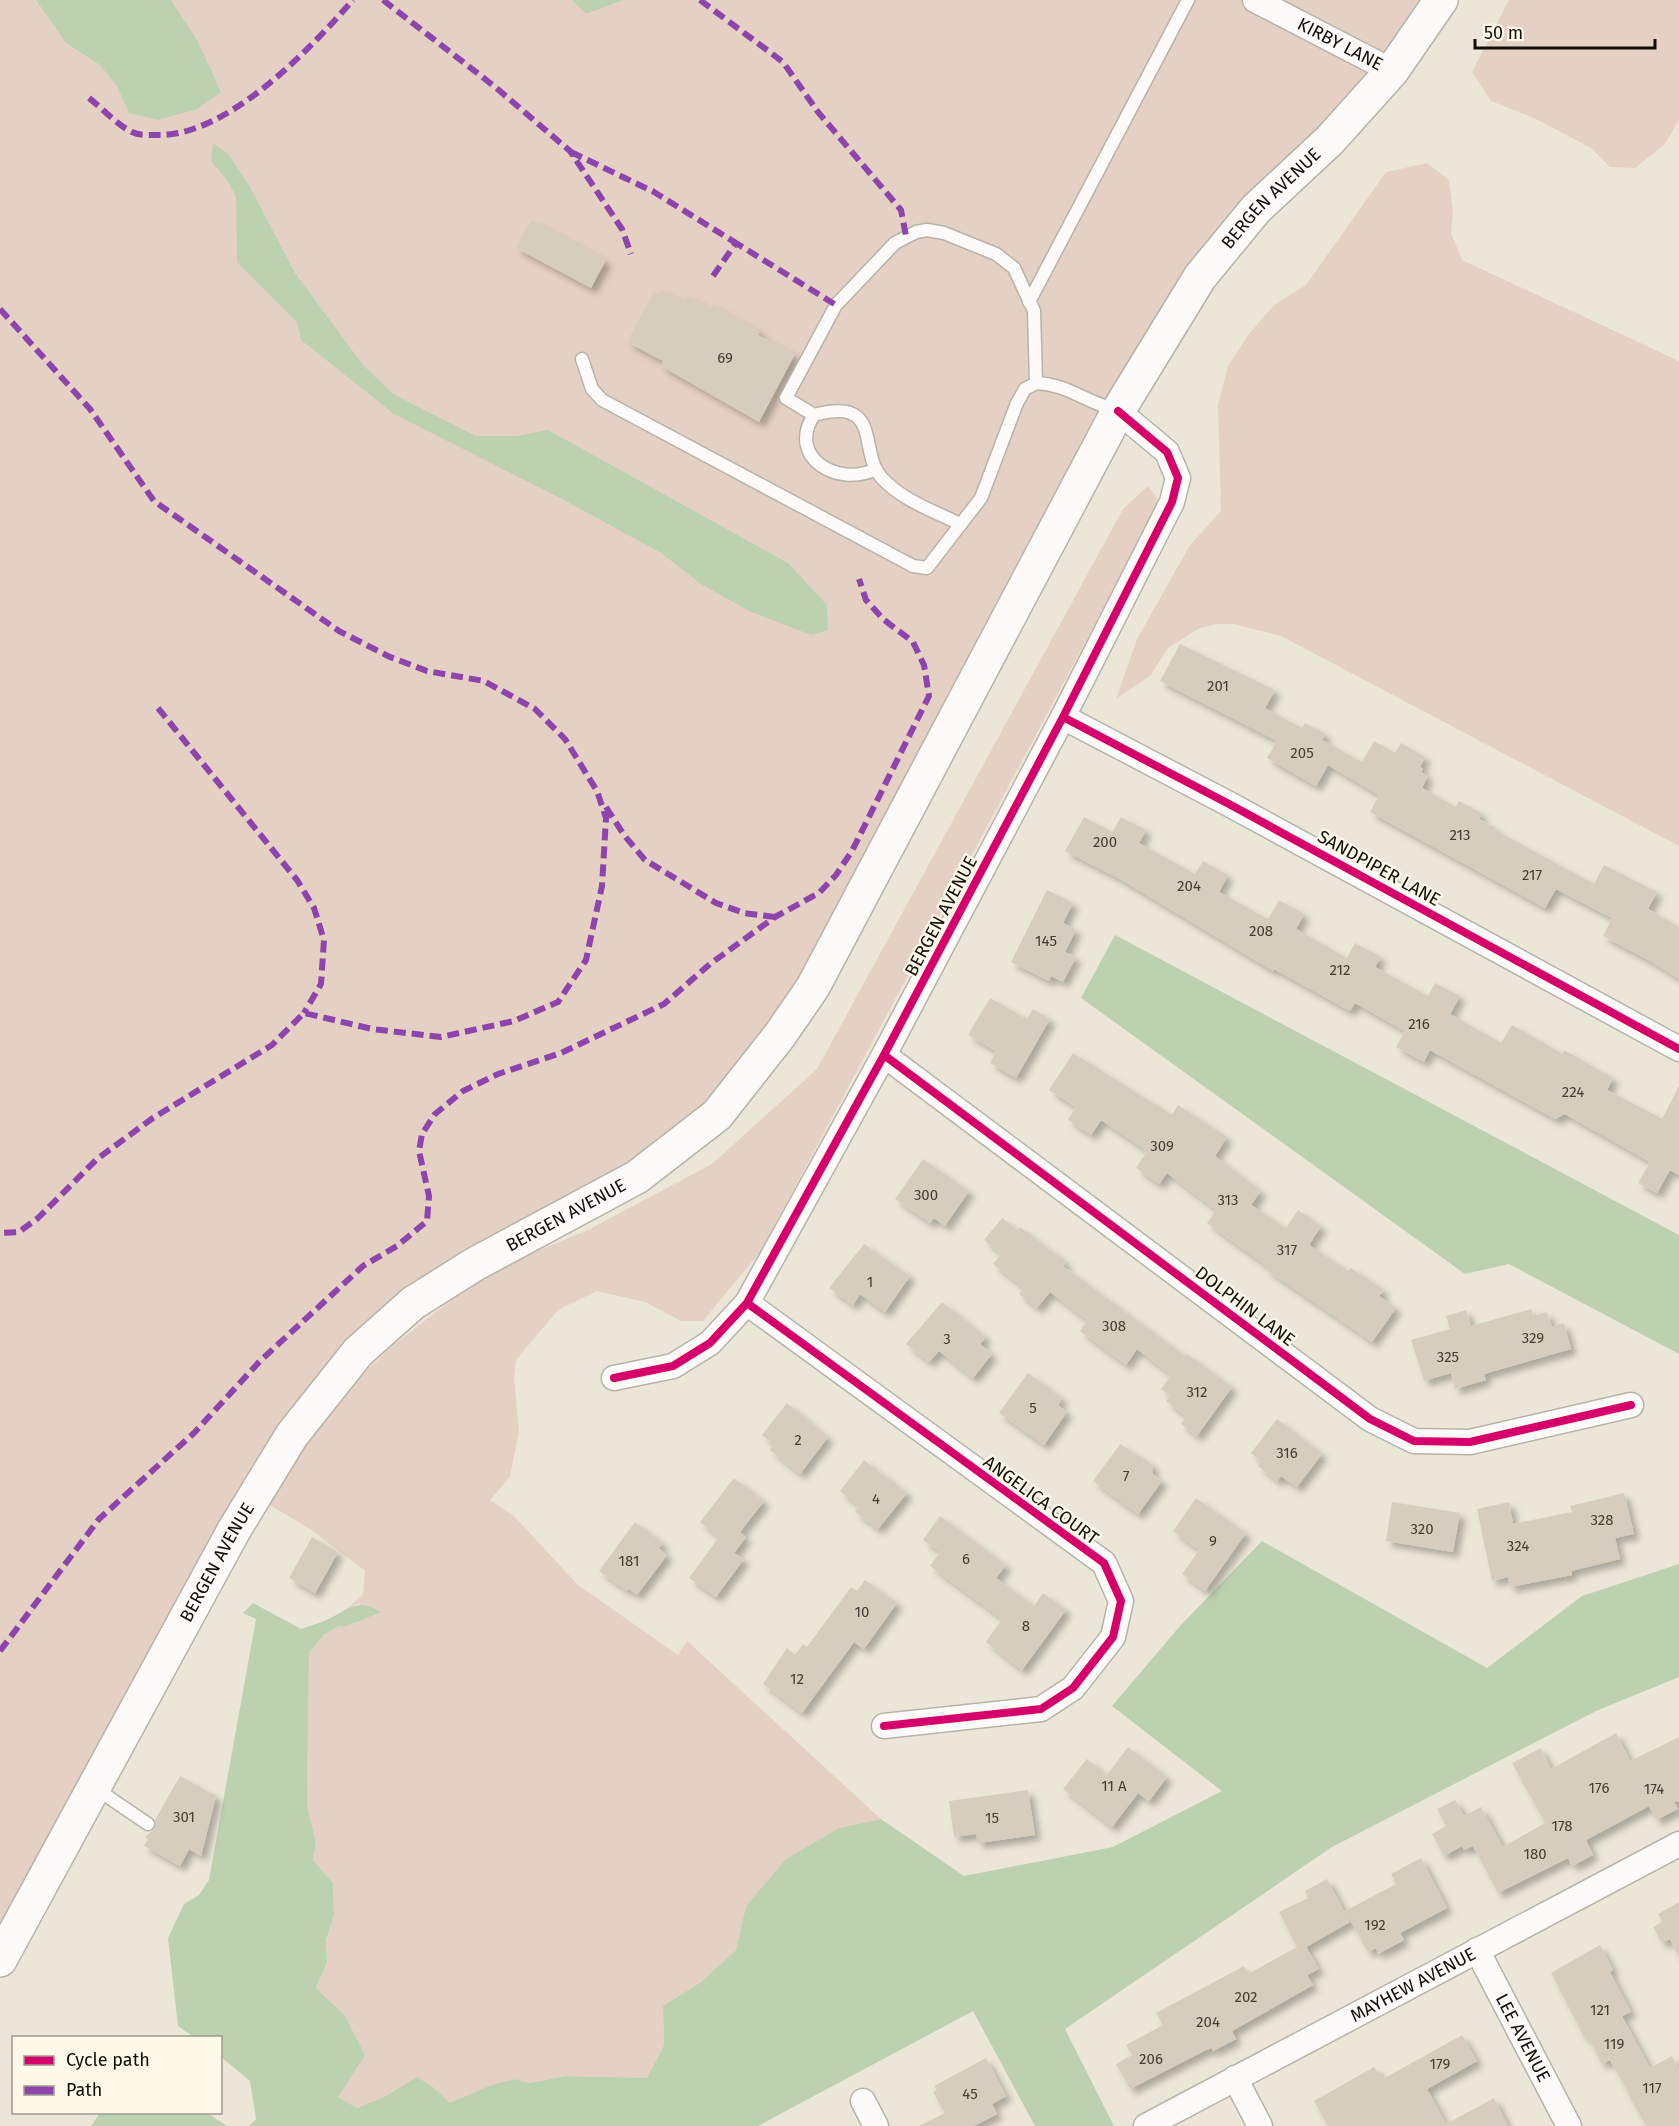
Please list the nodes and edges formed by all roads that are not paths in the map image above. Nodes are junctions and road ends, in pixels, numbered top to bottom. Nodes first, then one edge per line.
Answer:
1 (1188, 0) edge
2 (1255, 0) edge
3 (1441, 0) edge
4 (1392, 71) junction
5 (1029, 302) junction
6 (582, 359) dead end
7 (1035, 383) junction
8 (1119, 411) junction
9 (814, 415) junction
10 (876, 469) junction
11 (960, 524) junction
12 (1063, 717) junction
13 (1679, 1049) edge
14 (884, 1055) junction
15 (747, 1303) junction
16 (614, 1378) dead end
17 (1631, 1405) dead end
18 (884, 1726) dead end
19 (94, 1788) junction
20 (148, 1824) dead end
21 (1679, 1844) edge
22 (1477, 1950) junction
23 (0, 1960) edge
24 (1235, 2078) junction
25 (863, 2101) dead end
26 (876, 2126) edge
27 (1146, 2126) edge
28 (1260, 2126) edge
29 (1569, 2126) edge

1 - 5 lane
2 - 4 street, KIRBY LANE
3 - 4 main road, BERGEN AVENUE
4 - 8 main road, BERGEN AVENUE
5 - 7 lane
5 - 9 lane
6 - 11 lane
7 - 8 lane
7 - 11 lane
8 - 12 street, BERGEN AVENUE
8 - 19 main road, BERGEN AVENUE
9 - 10 lane
9 - 10 lane
10 - 11 lane
12 - 13 street, SANDPIPER LANE
12 - 14 street, BERGEN AVENUE
14 - 15 street, BERGEN AVENUE
14 - 17 street, DOLPHIN LANE
15 - 16 street, BERGEN AVENUE
15 - 18 street, ANGELICA COURT
19 - 20 lane
19 - 23 main road, BERGEN AVENUE
21 - 22 street, MAYHEW AVENUE
22 - 24 street, MAYHEW AVENUE
22 - 29 street, LEE AVENUE
24 - 27 street, MAYHEW AVENUE
24 - 28 street
25 - 26 street

